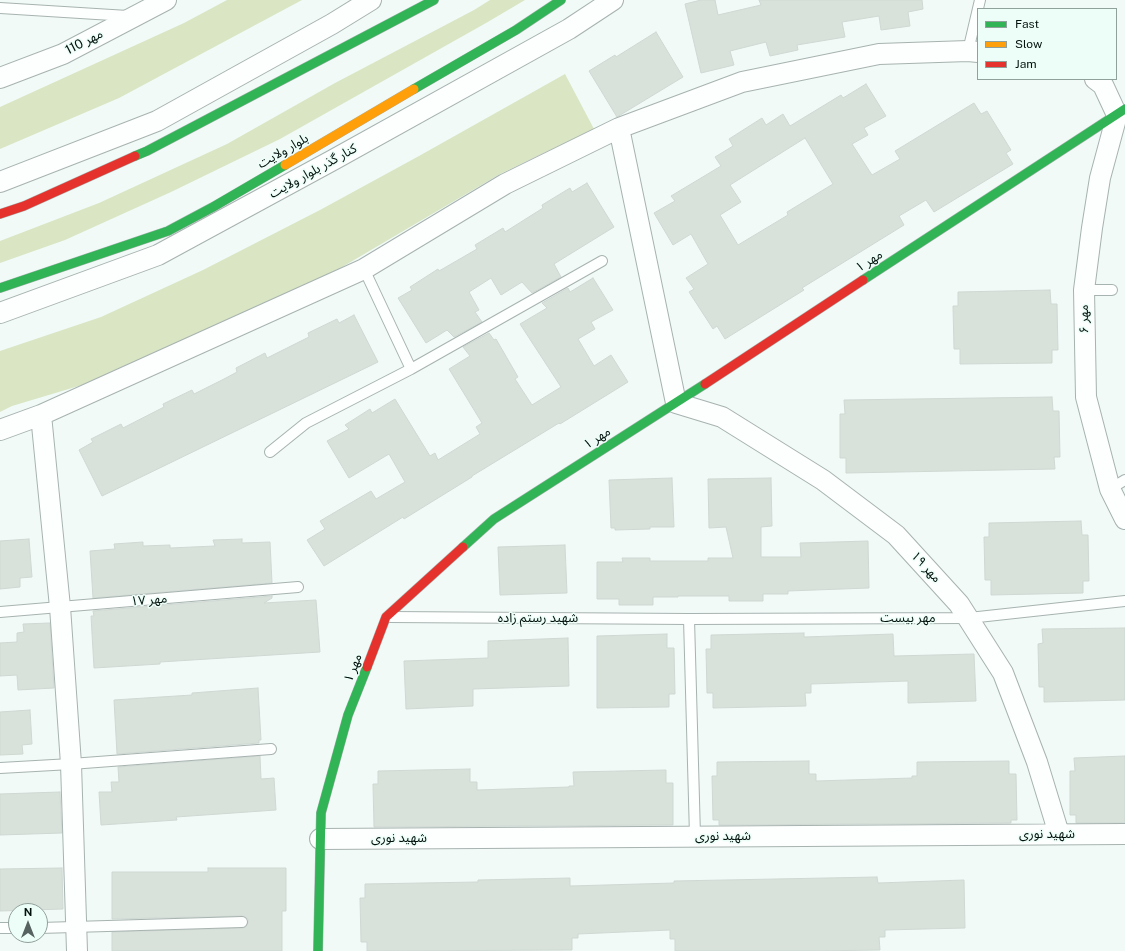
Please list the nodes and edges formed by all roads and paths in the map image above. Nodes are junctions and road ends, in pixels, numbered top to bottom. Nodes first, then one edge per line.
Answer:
1 (166, 0) edge
2 (371, 0) edge
3 (434, 0) edge
4 (561, 0) edge
5 (614, 0) edge
6 (0, 8) edge
7 (133, 17) junction
8 (977, 22) edge
9 (973, 52) edge
10 (0, 78) edge
11 (1096, 80) edge
12 (1121, 112) edge
13 (619, 128) junction
14 (0, 182) edge
15 (0, 214) edge
16 (602, 261) dead end
17 (364, 269) junction
18 (0, 288) edge
19 (1084, 290) junction
20 (1112, 290) dead end
21 (0, 313) edge
22 (411, 369) junction
23 (676, 403) junction
24 (41, 416) junction
25 (0, 430) edge
26 (270, 452) dead end
27 (1118, 484) edge
28 (1125, 519) edge
29 (298, 587) dead end
30 (1125, 601) edge
31 (60, 607) junction
32 (0, 612) edge
33 (386, 617) junction
34 (689, 618) junction
35 (969, 618) junction
36 (271, 749) dead end
37 (71, 764) junction
38 (0, 768) edge
39 (1059, 834) junction
40 (1125, 834) edge
41 (695, 836) junction
42 (320, 839) junction
43 (242, 922) dead end
44 (76, 927) junction
45 (48, 928) edge
46 (77, 951) edge
47 (318, 951) edge

1 - 7 street, مهر 110
2 - 14 street
3 - 15 street
4 - 18 street, بلوار ولایت
5 - 21 street, کنار گذر بلوار ولایت
6 - 7 lane
7 - 10 street, مهر 110
8 - 9 lane
9 - 13 street
11 - 12 street
12 - 19 street, مهر ۶
12 - 23 street, مهر ۱
13 - 17 street
13 - 23 street
16 - 22 lane
17 - 22 lane
17 - 24 street
19 - 20 lane
19 - 27 street, مهر ۶
22 - 26 lane
23 - 33 street, مهر ۱
23 - 35 street, مهر ۱۹
24 - 25 street
24 - 31 street
27 - 28 street, مهر ۶
29 - 31 lane, مهر ۱۷
30 - 35 lane, مهر بیست
31 - 32 lane, مهر ۱۷
31 - 37 street
33 - 34 lane, شهید رستم زاده
33 - 42 street, مهر ۱
34 - 35 lane, مهر بیست
34 - 41 lane
35 - 39 street, مهر ۱۹
36 - 37 lane
37 - 38 lane
37 - 44 street
39 - 40 street, شهید نوری
39 - 41 street, شهید نوری
41 - 42 street, شهید نوری
42 - 47 street, مهر ۱
43 - 44 lane
44 - 45 lane
44 - 46 street

